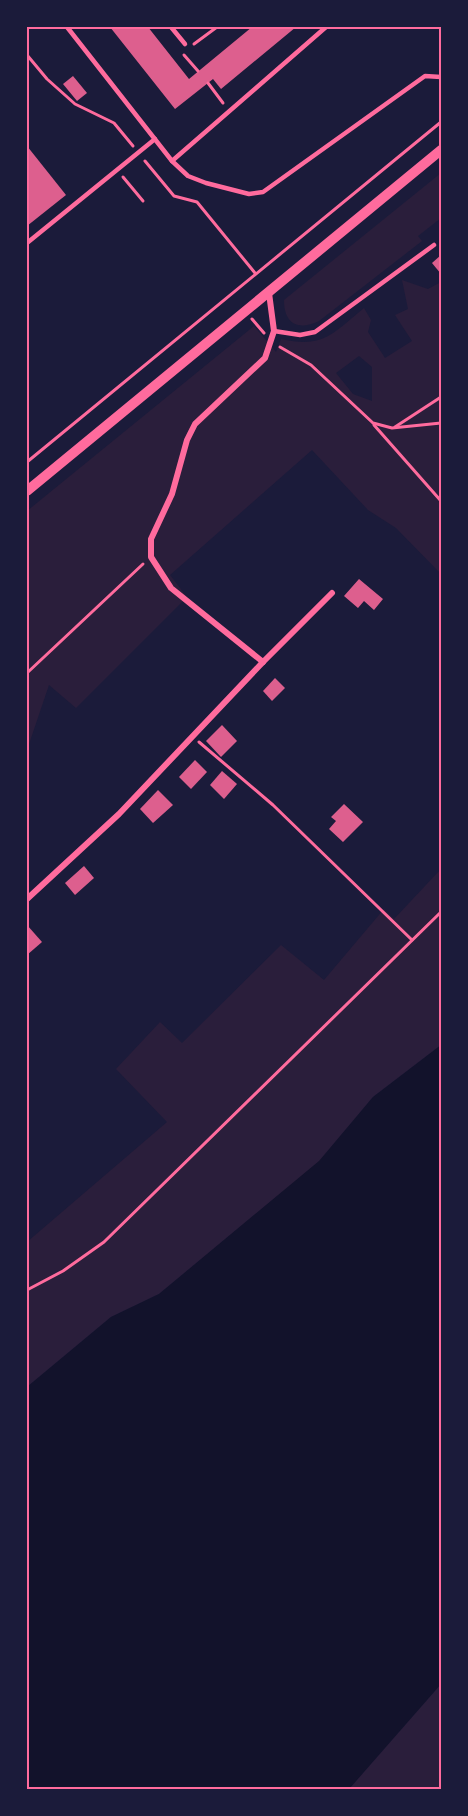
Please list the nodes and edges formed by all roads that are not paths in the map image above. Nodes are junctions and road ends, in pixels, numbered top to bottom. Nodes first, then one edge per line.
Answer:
1 (67, 27) edge
2 (171, 27) edge
3 (326, 27) edge
4 (185, 44) dead end
5 (441, 77) edge
6 (155, 139) junction
7 (441, 150) edge
8 (172, 161) junction
9 (27, 243) edge
10 (434, 246) dead end
11 (268, 293) junction
12 (274, 331) junction
13 (27, 490) edge
14 (332, 593) dead end
15 (263, 662) junction
16 (27, 899) edge

1 - 6 lane
2 - 4 lane
3 - 8 lane
5 - 8 lane
6 - 8 lane
6 - 9 lane
7 - 11 street
10 - 12 lane
11 - 12 street
11 - 13 street
12 - 15 street
14 - 15 street
15 - 16 street

